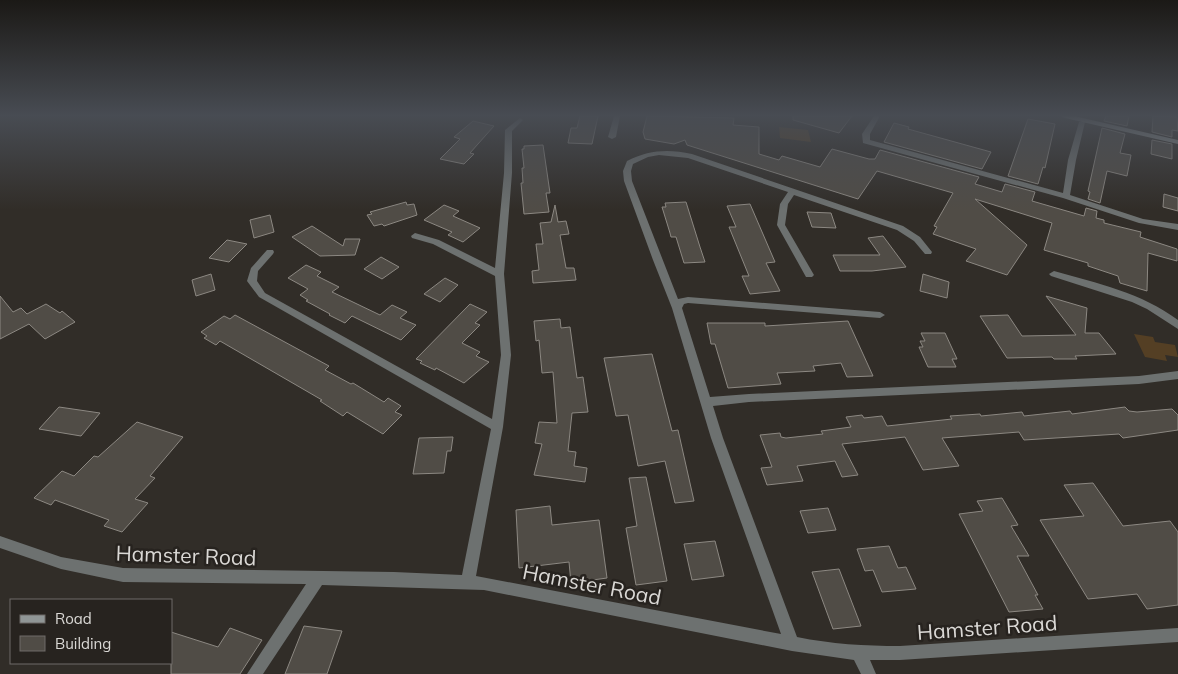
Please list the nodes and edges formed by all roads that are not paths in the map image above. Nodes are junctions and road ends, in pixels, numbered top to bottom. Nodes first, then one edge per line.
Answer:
1 (508, 147) edge
2 (885, 147) edge
3 (1075, 147) edge
4 (793, 191) junction
5 (1066, 196) junction
6 (1178, 227) edge
7 (415, 236) dead end
8 (270, 252) dead end
9 (928, 252) dead end
10 (499, 274) junction
11 (1054, 274) dead end
12 (809, 275) dead end
13 (677, 308) junction
14 (880, 315) dead end
15 (1178, 325) edge
16 (1178, 375) edge
17 (705, 402) junction
18 (497, 427) junction
19 (0, 542) edge
20 (318, 579) junction
21 (468, 581) junction
22 (1178, 635) edge
23 (792, 644) junction
24 (858, 653) junction
25 (254, 674) edge
26 (870, 674) edge

1 - 10 street
2 - 5 street
3 - 5 street
4 - 9 street
4 - 12 street
4 - 13 street
5 - 6 street
7 - 10 street
8 - 18 street
10 - 18 street
11 - 15 street
13 - 14 street
13 - 17 street
16 - 17 street
17 - 23 street
18 - 21 street
19 - 20 street, Hamster Road
20 - 21 street, Hamster Road
20 - 25 street
21 - 23 street, Hamster Road
22 - 24 street, Hamster Road
23 - 24 street, Hamster Road
24 - 26 street

